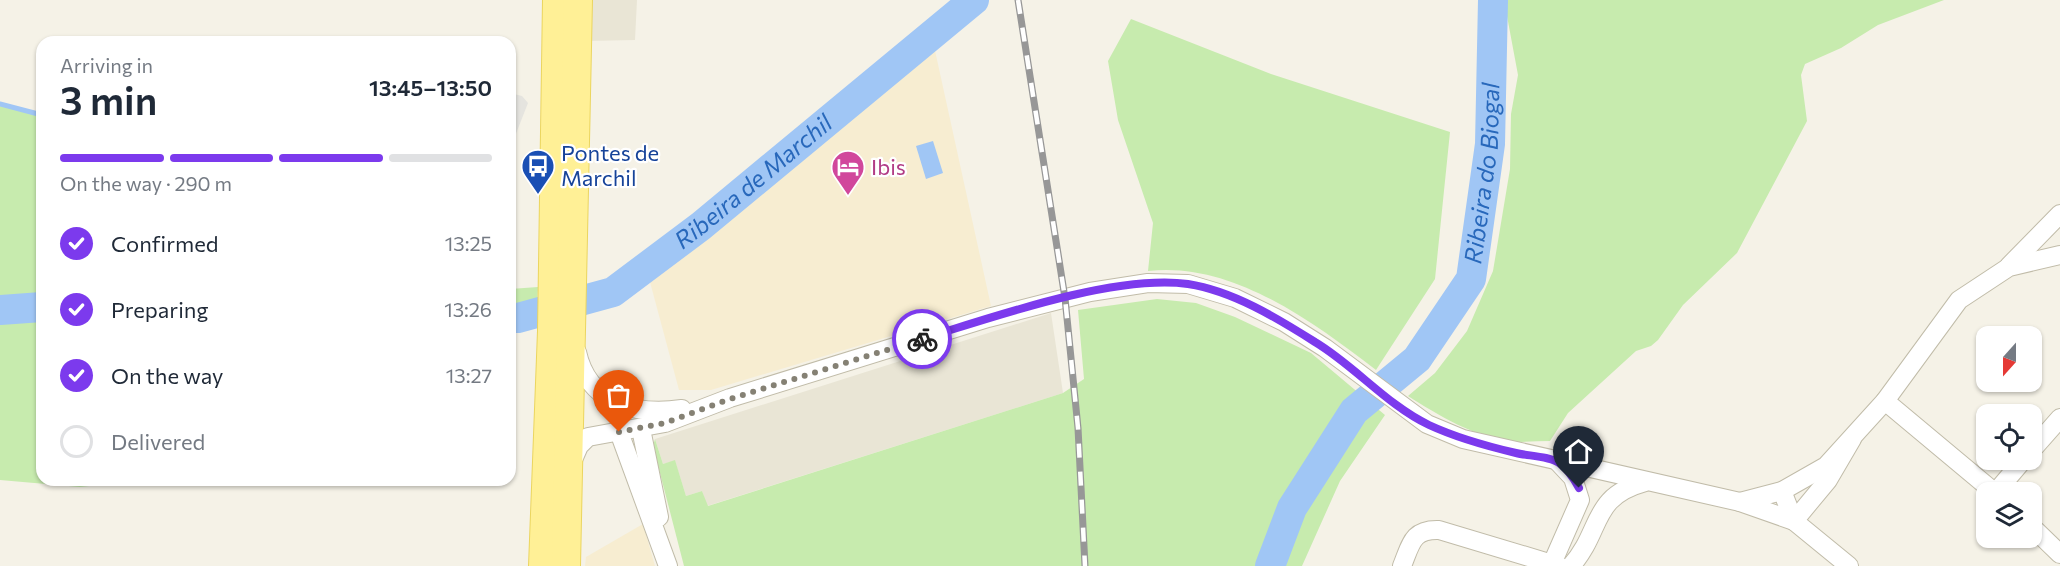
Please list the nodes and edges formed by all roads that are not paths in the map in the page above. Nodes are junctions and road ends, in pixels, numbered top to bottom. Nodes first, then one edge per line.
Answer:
1 (557, 0) edge
2 (578, 0) edge
3 (2060, 214) edge
4 (2060, 255) edge
5 (2009, 267) junction
6 (564, 277) junction
7 (562, 333) junction
8 (730, 399) junction
9 (1885, 401) junction
10 (2060, 418) edge
11 (641, 429) junction
12 (619, 432) junction
13 (1852, 439) junction
14 (2042, 439) edge
15 (1558, 462) junction
16 (570, 466) junction
17 (2014, 470) edge
18 (1599, 474) junction
19 (1647, 481) junction
20 (1983, 482) edge
21 (2004, 482) edge
22 (1782, 491) junction
23 (1580, 500) junction
24 (1740, 502) junction
25 (1601, 512) junction
26 (1794, 521) junction
27 (2042, 537) edge
28 (1560, 544) junction
29 (1586, 547) junction
30 (2060, 554) edge
31 (1533, 558) junction
32 (543, 566) edge
33 (566, 566) edge
34 (669, 566) edge
35 (1402, 566) edge
36 (1560, 566) edge
37 (1590, 566) edge
38 (1849, 566) edge

1 - 6 main road
2 - 6 main road
3 - 5 street
4 - 5 street
5 - 9 street
6 - 7 main road
7 - 8 street
7 - 16 main road
7 - 32 main road
8 - 11 street
8 - 15 street
9 - 13 street
9 - 20 street
10 - 14 street
11 - 12 street
11 - 34 street
12 - 16 street
12 - 34 street
13 - 22 street
13 - 26 street
15 - 18 street
15 - 23 street
16 - 33 main road
17 - 21 street
18 - 19 street
18 - 23 street
18 - 25 street
19 - 24 street
19 - 25 street
22 - 24 street
22 - 26 street
23 - 28 street
24 - 26 street
25 - 29 street
26 - 38 street
27 - 30 street
28 - 31 street
28 - 36 street
29 - 36 street
29 - 37 street
31 - 35 street
31 - 36 street

